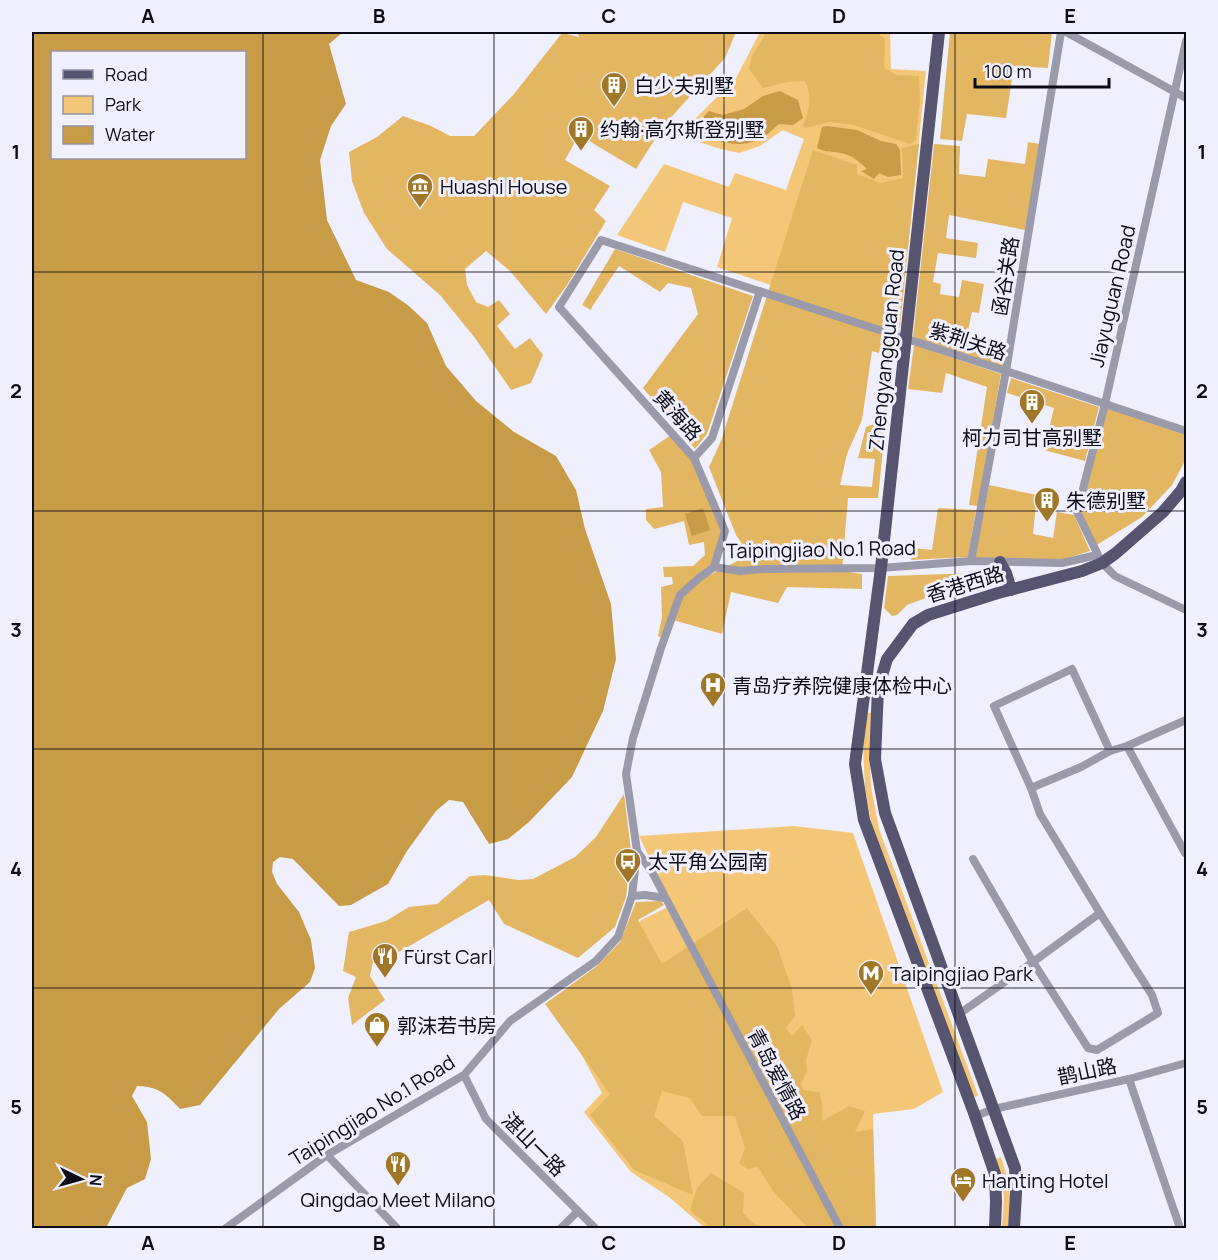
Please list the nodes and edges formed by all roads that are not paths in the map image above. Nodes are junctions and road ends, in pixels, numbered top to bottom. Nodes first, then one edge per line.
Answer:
1 (939, 32) edge
2 (1061, 32) edge
3 (1066, 32) edge
4 (1186, 41) edge
5 (1174, 92) junction
6 (1186, 99) edge
7 (760, 291) junction
8 (559, 307) joint
9 (907, 339) junction
10 (1006, 371) junction
11 (1105, 404) junction
12 (1186, 432) edge
13 (694, 458) junction
14 (1186, 482) edge
15 (1099, 559) junction
16 (971, 561) junction
17 (1000, 562) junction
18 (714, 567) junction
19 (881, 568) junction
20 (1011, 590) junction
21 (1186, 610) edge
22 (1186, 720) edge
23 (1127, 746) junction
24 (1110, 751) junction
25 (1031, 788) junction
26 (637, 851) junction
27 (1185, 853) dead end
28 (973, 859) dead end
29 (632, 896) junction
30 (665, 898) junction
31 (1100, 913) junction
32 (1033, 962) junction
33 (959, 1014) junction
34 (1186, 1063) edge
35 (464, 1075) junction
36 (1129, 1079) junction
37 (994, 1109) junction
38 (975, 1116) junction
39 (327, 1155) junction
40 (578, 1211) junction
41 (226, 1228) edge
42 (397, 1228) edge
43 (561, 1228) edge
44 (595, 1228) edge
45 (840, 1228) edge
46 (995, 1228) edge
47 (1014, 1228) edge
48 (1180, 1228) edge

1 - 9 main road, Zhengyangguan Road
2 - 10 street, 函谷关路
3 - 5 street
4 - 5 street, Jiayuguan Road
5 - 6 street
5 - 11 street, Jiayuguan Road
7 - 8 street, 紫荆关路
7 - 9 street, 紫荆关路
7 - 13 street
8 - 13 street, 黄海路
9 - 10 street, 紫荆关路
9 - 19 main road, Zhengyangguan Road
10 - 11 street, 紫荆关路
10 - 16 street, 函谷关路
11 - 12 street, 紫荆关路
11 - 15 street, Jiayuguan Road
13 - 18 street, 黄海路
14 - 15 main road, 香港西路
15 - 17 street, Taipingjiao No.1 Road
15 - 20 main road, 香港西路
15 - 21 street
16 - 17 street, Taipingjiao No.1 Road
16 - 19 street, Taipingjiao No.1 Road
17 - 20 main road
18 - 19 street, Taipingjiao No.1 Road
18 - 26 street, Taipingjiao No.1 Road
19 - 38 main road, Zhengyangguan Road
20 - 33 main road, 香港西路
22 - 23 street
23 - 24 street
23 - 27 street
24 - 25 street
24 - 25 street
25 - 31 street
26 - 29 street, Taipingjiao No.1 Road
26 - 30 street, 青岛爱情路
28 - 32 street
29 - 30 street
29 - 35 street, Taipingjiao No.1 Road
30 - 45 street, 青岛爱情路
31 - 32 street
31 - 32 street
32 - 33 street
33 - 37 main road, 香港西路
34 - 36 street, 鹊山路
35 - 39 street, Taipingjiao No.1 Road
35 - 40 street, 湛山一路
36 - 37 street, 鹊山路
36 - 48 street
37 - 38 street, 鹊山路
37 - 47 main road, 香港西路
38 - 46 main road, Zhengyangguan Road
39 - 41 street, Taipingjiao No.1 Road
39 - 42 street
40 - 43 street
40 - 44 street, 湛山一路

